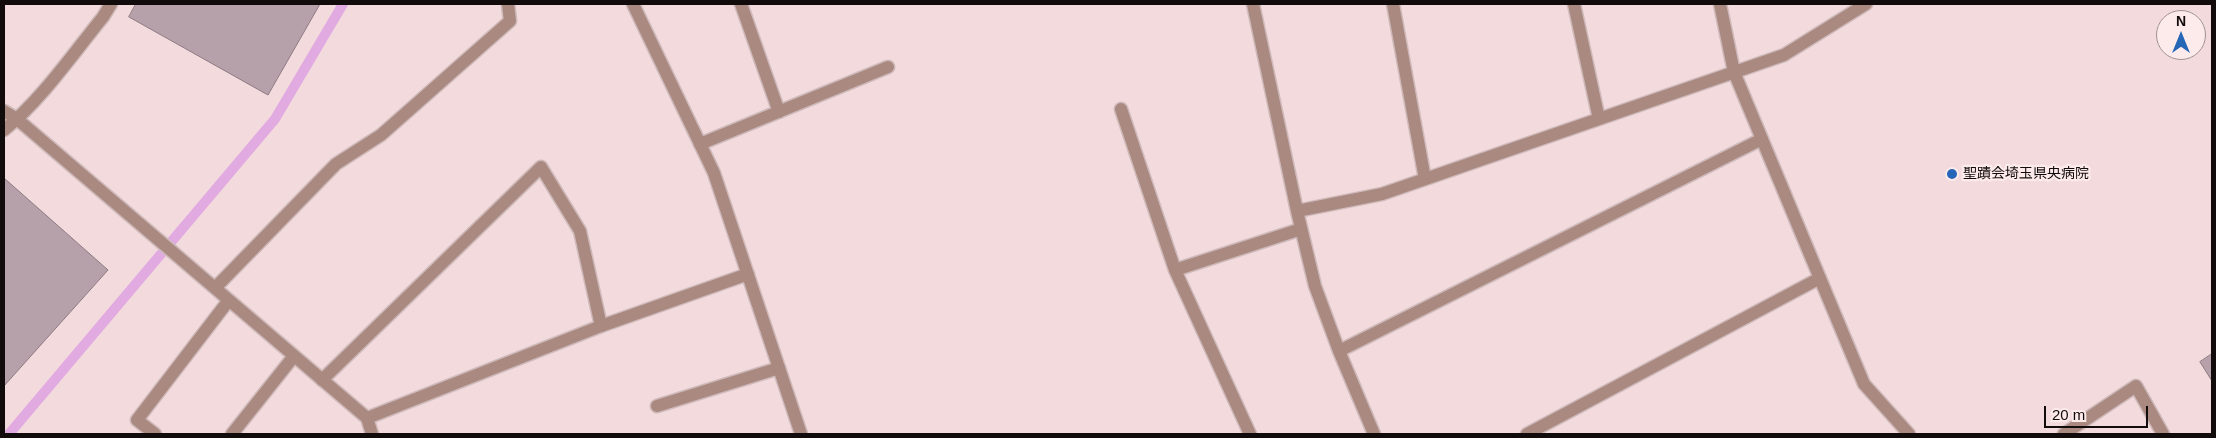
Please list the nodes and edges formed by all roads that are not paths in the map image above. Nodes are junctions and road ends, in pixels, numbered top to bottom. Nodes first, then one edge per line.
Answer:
1 (111, 4) edge
2 (508, 4) edge
3 (633, 4) edge
4 (741, 4) edge
5 (1253, 4) edge
6 (1393, 4) edge
7 (1574, 4) edge
8 (1720, 4) edge
9 (1866, 4) edge
10 (888, 67) dead end
11 (1734, 72) junction
12 (1121, 109) dead end
13 (4, 111) edge
14 (779, 112) junction
15 (17, 119) junction
16 (1599, 119) junction
17 (4, 130) edge
18 (1762, 139) junction
19 (700, 144) junction
20 (1425, 179) junction
21 (1297, 211) junction
22 (1301, 229) junction
23 (1175, 270) junction
24 (748, 274) junction
25 (1820, 278) junction
26 (215, 288) junction
27 (229, 300) junction
28 (601, 326) junction
29 (1339, 351) junction
30 (294, 356) junction
31 (779, 368) junction
32 (322, 380) junction
33 (657, 406) dead end
34 (367, 418) junction
35 (155, 434) edge
36 (232, 434) edge
37 (372, 434) edge
38 (801, 434) edge
39 (1250, 434) edge
40 (1374, 434) edge
41 (1527, 434) edge
42 (1909, 434) edge
43 (2064, 434) edge
44 (2163, 434) edge

1 - 15 street
2 - 26 street
3 - 19 street
4 - 14 street
5 - 21 street
6 - 20 street
7 - 16 street
8 - 11 street
9 - 11 street
10 - 14 street
11 - 16 street
11 - 18 street
12 - 23 street
13 - 15 street
14 - 19 street
15 - 17 street
15 - 26 street
16 - 20 street
18 - 25 street
18 - 29 street
19 - 24 street
20 - 21 street
21 - 22 street
22 - 23 street
22 - 29 street
23 - 39 street
24 - 28 street
24 - 31 street
25 - 41 street
25 - 42 street
26 - 27 street
27 - 30 street
27 - 35 street
28 - 32 street
28 - 34 street
29 - 40 street
30 - 32 street
30 - 36 street
31 - 33 street
31 - 38 street
32 - 34 street
34 - 37 street
43 - 44 street

